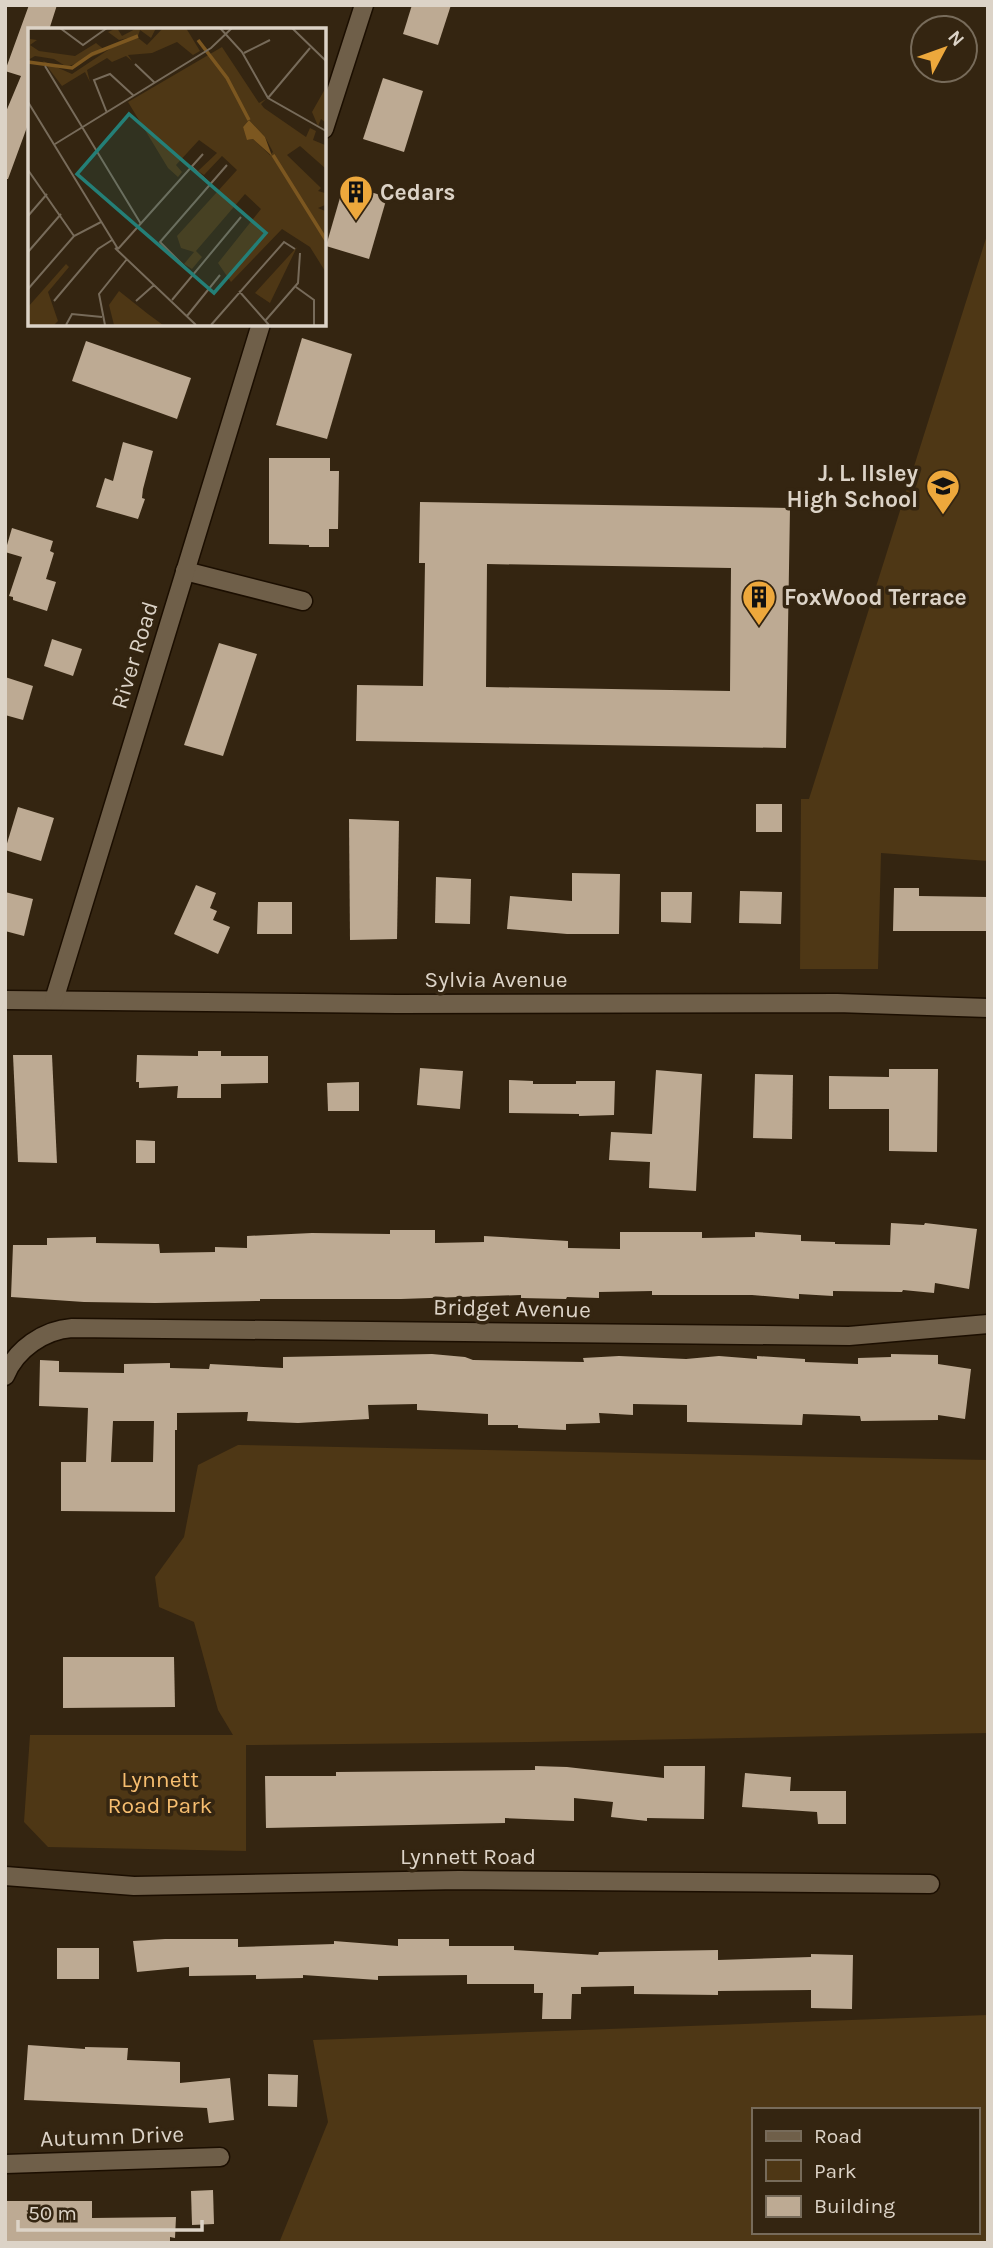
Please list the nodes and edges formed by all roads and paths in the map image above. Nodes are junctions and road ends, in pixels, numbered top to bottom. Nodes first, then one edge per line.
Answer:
1 (364, 5) edge
2 (326, 124) edge
3 (260, 326) edge
4 (185, 571) junction
5 (303, 601) dead end
6 (5, 1000) edge
7 (54, 1000) junction
8 (988, 1008) edge
9 (988, 1324) edge
10 (5, 1376) edge
11 (5, 1876) edge
12 (930, 1884) dead end
13 (220, 2157) dead end
14 (5, 2164) edge

1 - 2 street
3 - 4 street, River Road
4 - 5 street
4 - 7 street, River Road
6 - 7 street, Sylvia Avenue
7 - 8 street, Sylvia Avenue
9 - 10 street, Bridget Avenue
11 - 12 street, Lynnett Road
13 - 14 street, Autumn Drive

